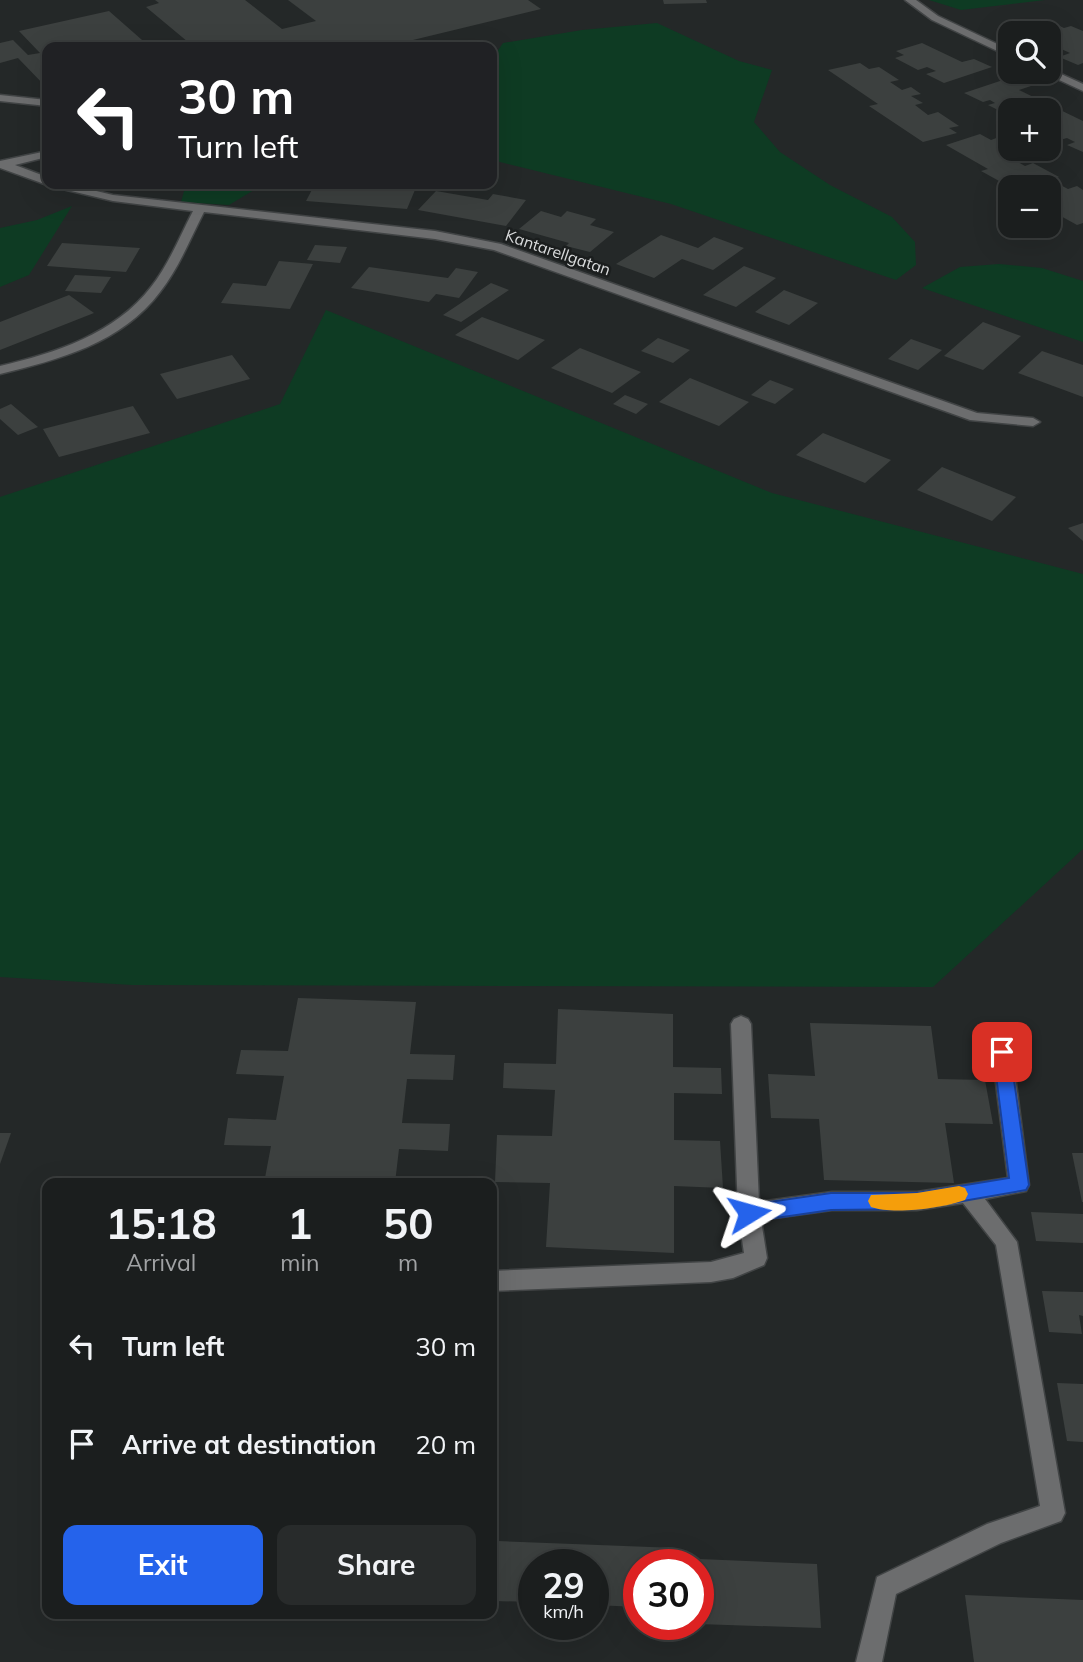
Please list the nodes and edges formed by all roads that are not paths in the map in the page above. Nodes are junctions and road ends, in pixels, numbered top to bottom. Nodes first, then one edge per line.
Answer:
1 (910, 0) edge
2 (998, 48) edge
3 (1061, 77) edge
4 (1083, 88) edge
5 (0, 97) edge
6 (42, 102) edge
7 (42, 155) edge
8 (2, 164) edge
9 (42, 179) edge
10 (75, 189) edge
11 (199, 210) junction
12 (0, 370) edge
13 (1033, 422) dead end
14 (741, 1024) dead end
15 (1002, 1052) dead end
16 (968, 1193) junction
17 (749, 1213) junction
18 (497, 1281) edge
19 (869, 1662) edge

1 - 2 street
3 - 4 street
5 - 6 street
7 - 8 street
8 - 9 street
10 - 11 street, Kantarellgatan
11 - 12 street
11 - 13 street, Kantarellgatan
14 - 17 street
15 - 16 street
16 - 17 street
16 - 19 street
17 - 18 street

